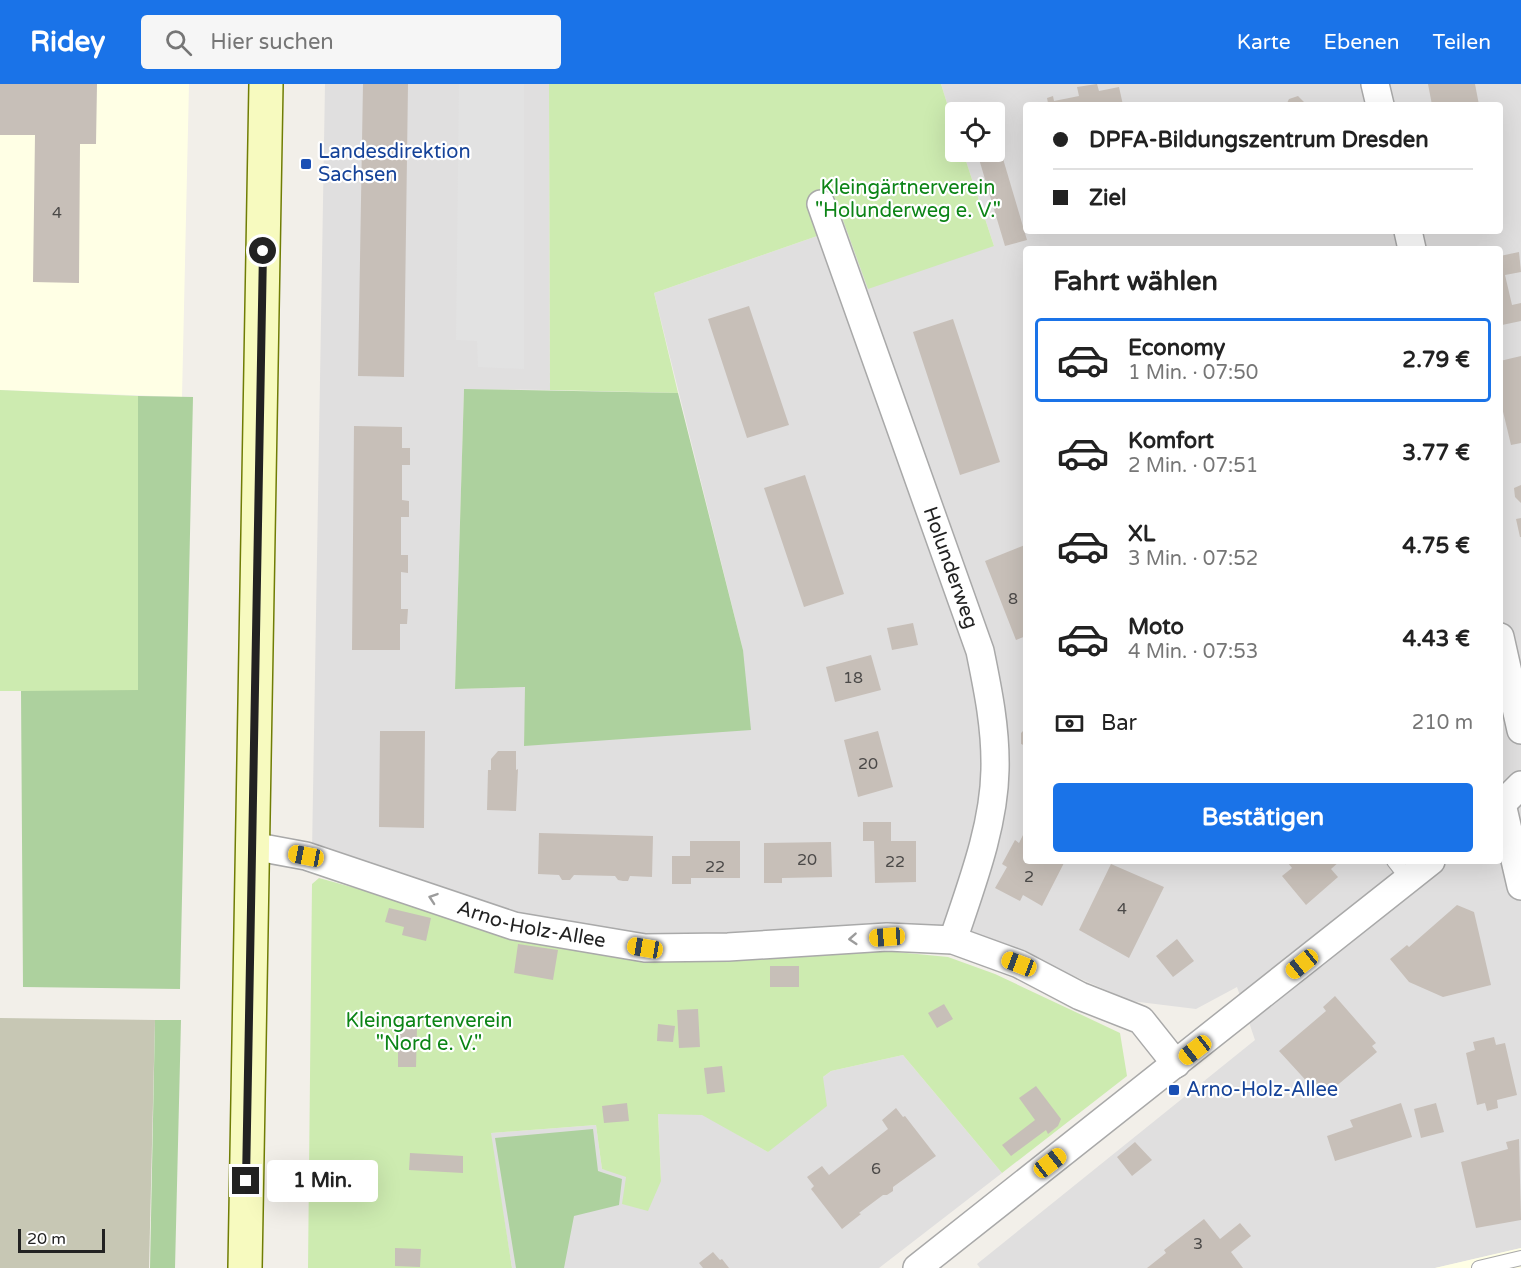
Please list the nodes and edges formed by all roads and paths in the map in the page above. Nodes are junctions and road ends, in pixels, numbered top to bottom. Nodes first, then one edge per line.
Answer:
1 (266, 84) edge
2 (1375, 84) edge
3 (1379, 102) edge
4 (821, 204) dead end
5 (1503, 650) edge
6 (1521, 730) edge
7 (1521, 785) edge
8 (1503, 803) edge
9 (1503, 813) edge
10 (252, 846) junction
11 (1421, 864) edge
12 (1401, 870) edge
13 (1521, 886) edge
14 (953, 940) junction
15 (1176, 1064) junction
16 (1521, 1258) edge
17 (244, 1268) edge
18 (917, 1268) edge
19 (1479, 1268) edge

1 - 10 main road
2 - 3 street
4 - 14 street, Holunderweg
5 - 6 street
7 - 8 street
9 - 13 street
14 -> 10 street, Arno-Holz-Allee
10 - 17 main road
11 - 12 street
12 - 15 street
14 - 15 street, Arno-Holz-Allee
15 - 18 street
16 - 19 lane

